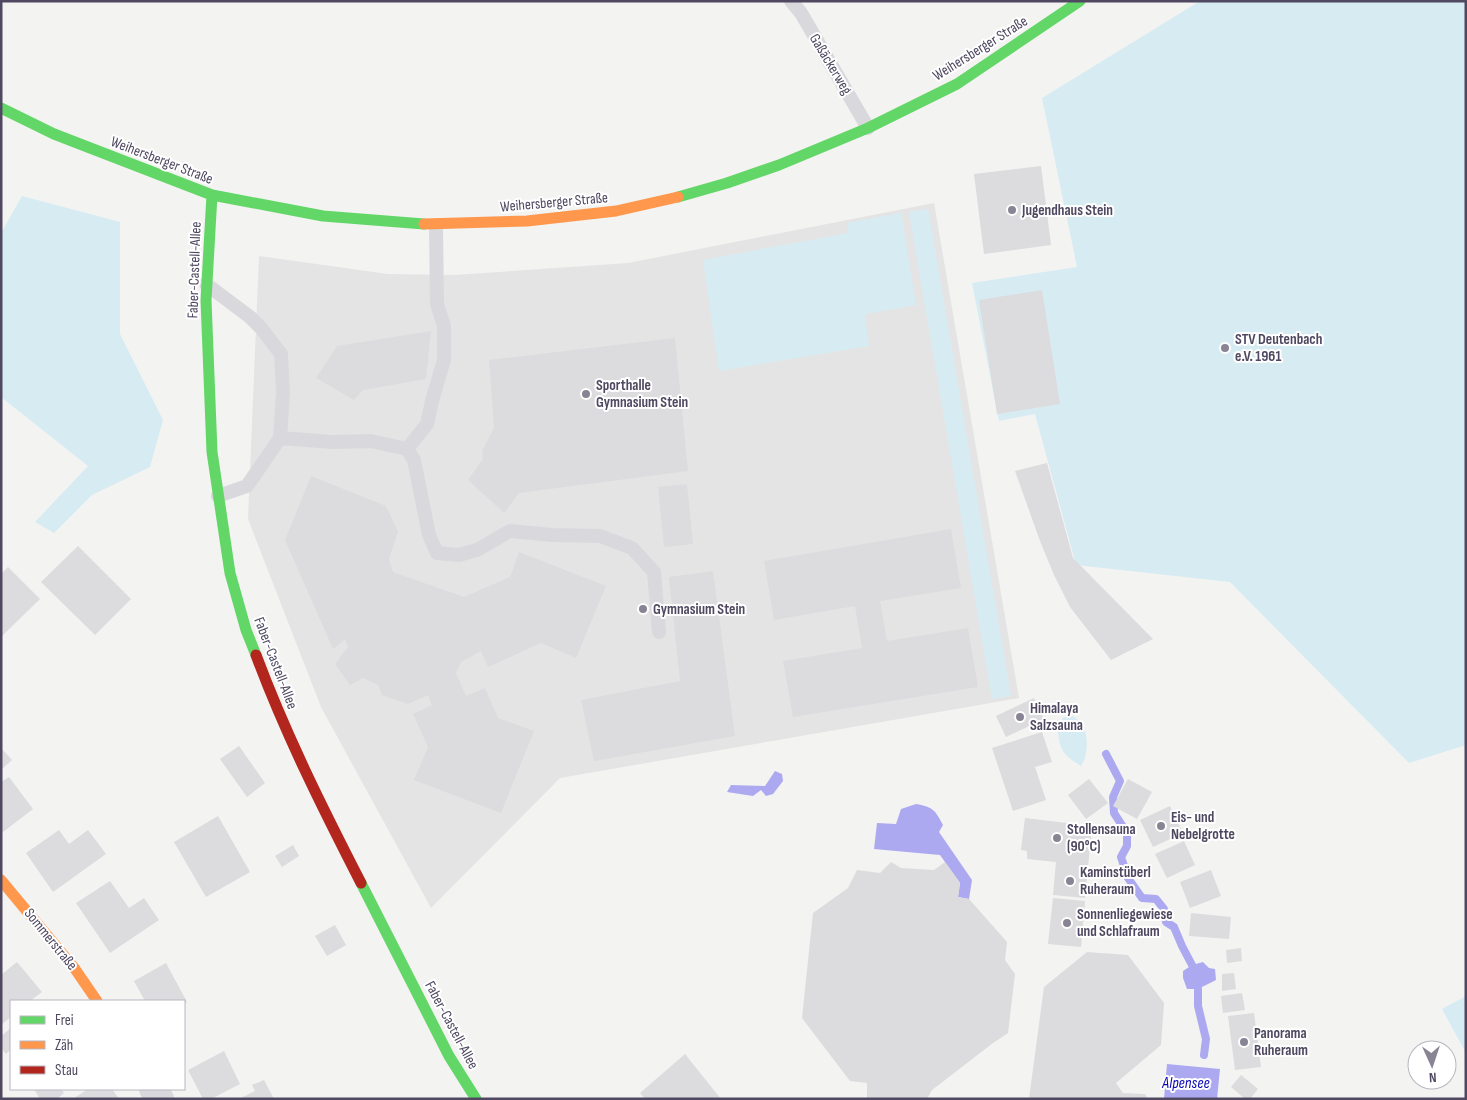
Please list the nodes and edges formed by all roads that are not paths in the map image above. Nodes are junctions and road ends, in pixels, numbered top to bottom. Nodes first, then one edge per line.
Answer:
1 (791, 1) edge
2 (1080, 1) edge
3 (1, 108) edge
4 (868, 128) junction
5 (212, 195) junction
6 (436, 225) junction
7 (206, 284) junction
8 (280, 438) junction
9 (407, 449) junction
10 (218, 496) junction
11 (659, 632) dead end
12 (1, 880) edge
13 (96, 1000) edge
14 (476, 1099) edge

1 - 4 lane, Gaßäckerweg
2 - 4 street, Weihersberger Straße
3 - 5 street, Weihersberger Straße
4 - 6 street, Weihersberger Straße
5 - 6 street, Weihersberger Straße
5 - 7 street, Faber-Castell-Allee
6 - 9 lane
7 - 8 lane
7 - 10 street, Faber-Castell-Allee
8 - 9 lane
8 - 10 lane
9 - 11 lane
10 - 14 street, Faber-Castell-Allee
12 - 13 street, Sommerstraße

